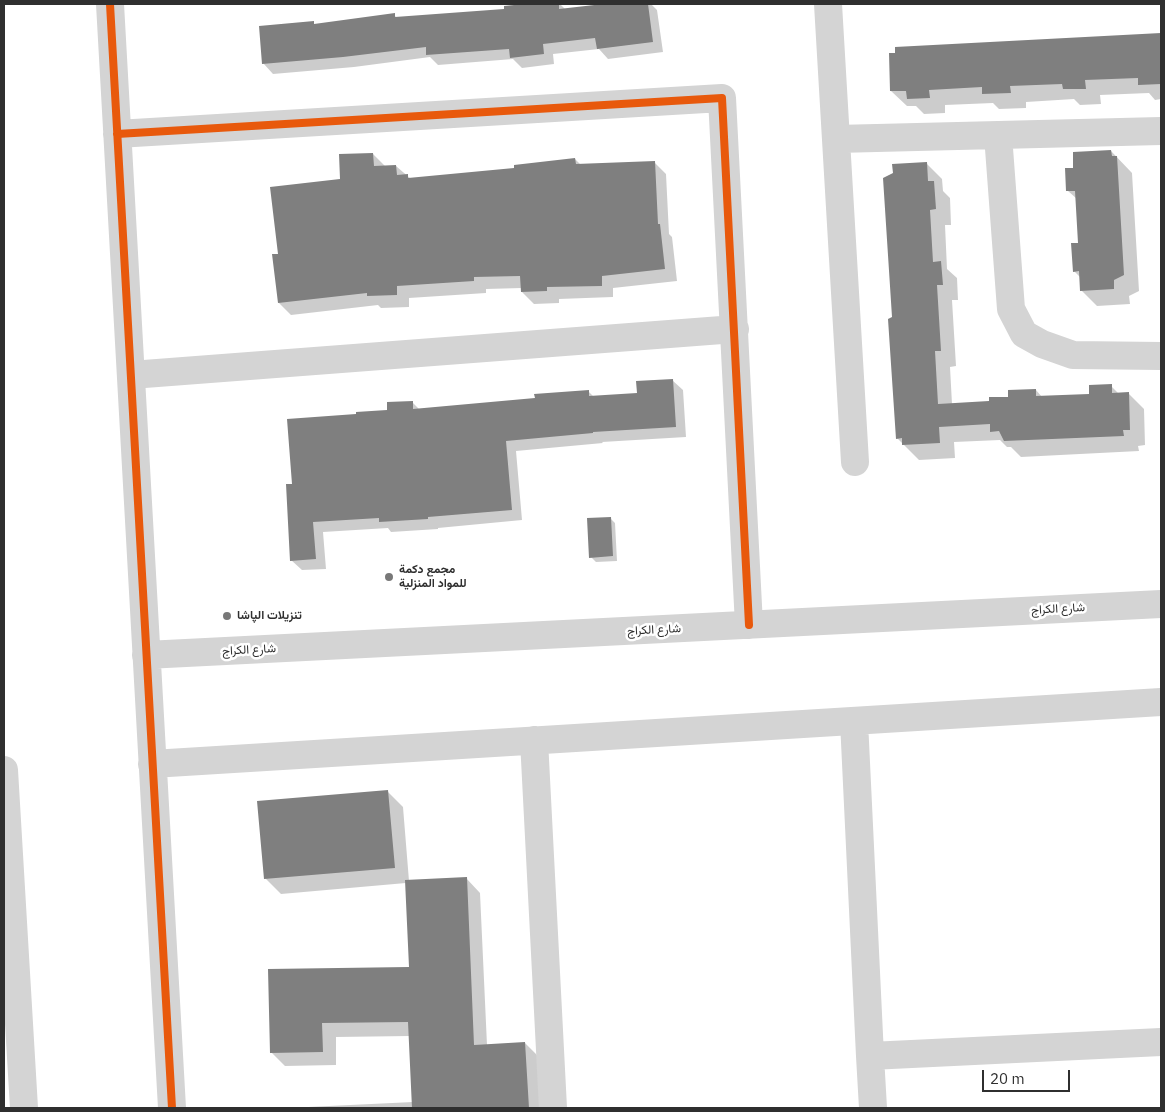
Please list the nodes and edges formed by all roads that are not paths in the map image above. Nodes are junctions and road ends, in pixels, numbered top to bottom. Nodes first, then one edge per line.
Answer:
1 (110, 4) edge
2 (828, 4) edge
3 (1161, 131) edge
4 (117, 134) junction
5 (998, 135) junction
6 (836, 139) junction
7 (734, 329) junction
8 (1161, 356) edge
9 (131, 375) junction
10 (855, 462) dead end
11 (1161, 604) edge
12 (749, 625) junction
13 (146, 655) junction
14 (1161, 702) edge
15 (854, 721) junction
16 (534, 740) junction
17 (152, 764) junction
18 (4, 770) edge
19 (1161, 1042) edge
20 (870, 1056) junction
21 (24, 1108) edge
22 (172, 1108) edge
23 (553, 1108) edge
24 (873, 1108) edge

1 - 4 street
2 - 6 street
3 - 5 street
4 - 7 street
4 - 9 street
5 - 6 street
5 - 8 street
6 - 10 street
7 - 9 street
7 - 12 street
9 - 13 street
11 - 12 street, شارع الكراج
12 - 13 street, شارع الكراج
13 - 17 street
14 - 15 street
15 - 16 street
15 - 20 street
16 - 17 street
16 - 23 street
17 - 22 street
18 - 21 street
19 - 20 street
20 - 24 street

